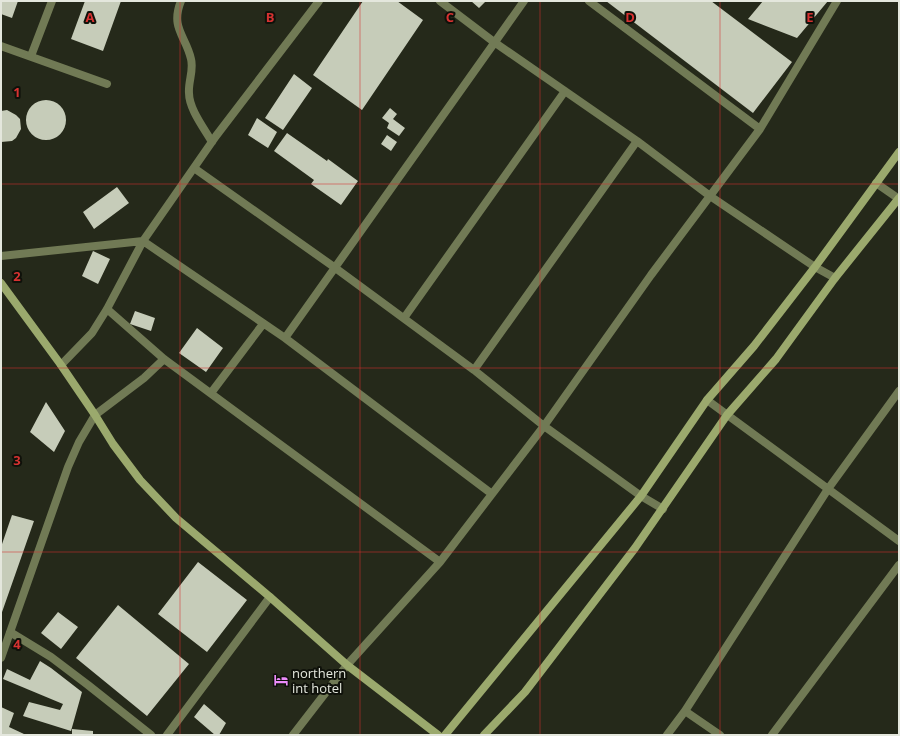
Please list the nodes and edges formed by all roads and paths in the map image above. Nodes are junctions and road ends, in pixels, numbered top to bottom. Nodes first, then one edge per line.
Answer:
1 (52, 1) edge
2 (181, 1) edge
3 (319, 1) edge
4 (440, 1) edge
5 (524, 1) edge
6 (589, 1) edge
7 (837, 1) edge
8 (494, 42) junction
9 (1, 46) edge
10 (31, 56) junction
11 (107, 84) dead end
12 (565, 91) junction
13 (760, 129) junction
14 (637, 141) junction
15 (212, 142) junction
16 (899, 152) edge
17 (194, 168) junction
18 (876, 183) junction
19 (710, 196) junction
20 (899, 199) edge
21 (143, 241) junction
22 (1, 256) edge
23 (334, 267) junction
24 (815, 267) junction
25 (835, 278) junction
26 (1, 283) edge
27 (107, 309) junction
28 (404, 318) junction
29 (263, 324) junction
30 (285, 338) junction
31 (164, 359) junction
32 (60, 365) junction
33 (474, 370) junction
34 (899, 390) edge
35 (211, 393) junction
36 (708, 400) junction
37 (727, 414) junction
38 (95, 415) junction
39 (544, 426) junction
40 (828, 489) junction
41 (492, 494) junction
42 (642, 496) junction
43 (663, 509) junction
44 (899, 541) edge
45 (440, 562) junction
46 (899, 565) edge
47 (270, 597) junction
48 (10, 632) junction
49 (1, 658) edge
50 (347, 665) junction
51 (685, 711) junction
52 (151, 735) edge
53 (167, 735) edge
54 (293, 735) edge
55 (438, 735) edge
56 (445, 735) edge
57 (484, 735) edge
58 (667, 735) edge
59 (720, 735) edge
60 (772, 735) edge

1 - 10 street
2 - 15 street
3 - 15 street
4 - 8 street
5 - 8 street
6 - 13 street
7 - 13 street
8 - 12 street
8 - 23 street
9 - 10 street
10 - 11 street
12 - 14 street
12 - 28 street
13 - 19 street
14 - 19 street
14 - 33 street
15 - 17 street
16 - 18 street
17 - 21 street
17 - 23 street
18 - 20 street
18 - 24 street
19 - 24 street
19 - 39 street
20 - 25 street
21 - 22 street
21 - 27 street
21 - 29 street
23 - 28 street
23 - 30 street
24 - 25 street
24 - 36 street
25 - 37 street
26 - 32 street
27 - 31 street
27 - 32 street
28 - 33 street
29 - 30 street
29 - 35 street
30 - 41 street
31 - 35 street
31 - 38 street
32 - 38 street
33 - 39 street
34 - 40 street
35 - 45 street
36 - 37 street
36 - 42 street
37 - 40 street
37 - 43 street
38 - 47 street
38 - 48 street
39 - 41 street
39 - 42 street
40 - 44 street
40 - 51 street
41 - 45 street
42 - 43 street
42 - 56 street
43 - 57 street
45 - 50 street
46 - 60 street
47 - 50 street
47 - 53 street
48 - 49 street
48 - 52 street
50 - 54 street
50 - 55 street
51 - 58 street
51 - 59 street

